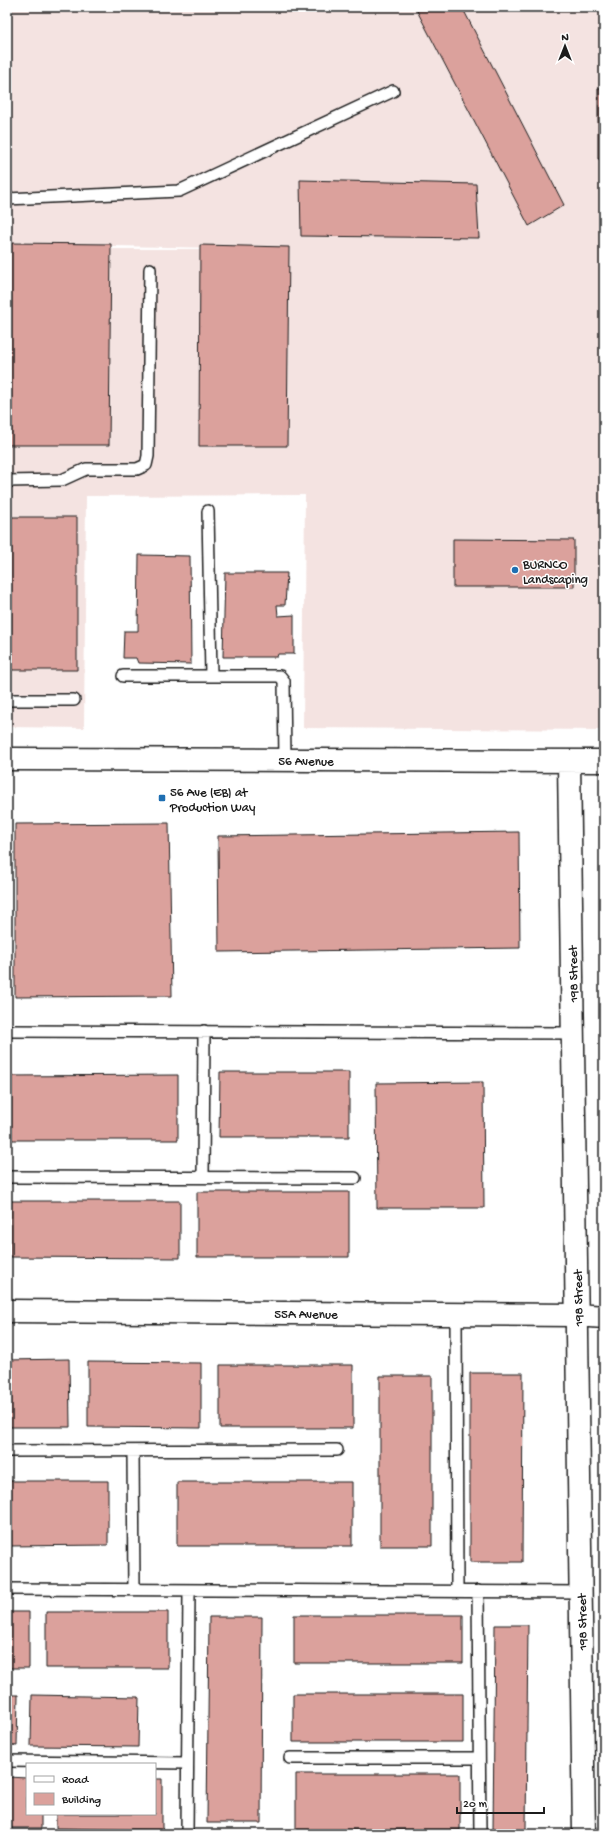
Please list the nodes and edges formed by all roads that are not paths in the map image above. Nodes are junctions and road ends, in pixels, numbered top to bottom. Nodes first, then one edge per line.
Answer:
1 (393, 91) dead end
2 (7, 199) edge
3 (150, 269) dead end
4 (7, 481) edge
5 (208, 512) dead end
6 (123, 676) dead end
7 (211, 676) junction
8 (7, 700) edge
9 (74, 700) dead end
10 (7, 758) edge
11 (286, 760) junction
12 (569, 761) junction
13 (604, 761) edge
14 (7, 1031) edge
15 (204, 1031) junction
16 (573, 1033) junction
17 (7, 1177) edge
18 (202, 1177) junction
19 (355, 1178) dead end
20 (7, 1311) edge
21 (456, 1314) junction
22 (577, 1315) junction
23 (604, 1317) edge
24 (336, 1450) dead end
25 (7, 1451) edge
26 (133, 1451) junction
27 (7, 1589) edge
28 (134, 1589) junction
29 (189, 1590) junction
30 (457, 1591) junction
31 (478, 1591) junction
32 (581, 1592) junction
33 (290, 1758) dead end
34 (479, 1758) junction
35 (7, 1761) edge
36 (187, 1763) junction
37 (187, 1834) edge
38 (480, 1834) edge
39 (584, 1834) edge

1 - 2 lane
3 - 4 lane
5 - 7 lane
6 - 7 lane
7 - 11 lane
8 - 9 lane
10 - 11 street, 56 Avenue
11 - 12 street, 56 Avenue
12 - 13 street, 56 Avenue
12 - 16 street, 198 Street
14 - 15 lane
15 - 16 lane
15 - 18 lane
16 - 22 street, 198 Street
17 - 18 lane
18 - 19 lane
20 - 21 street, 55A Avenue
21 - 22 street, 55A Avenue
21 - 30 lane
22 - 23 street, 55A Avenue
22 - 32 street, 198 Street
24 - 26 lane
25 - 26 lane
26 - 28 lane
27 - 28 lane
28 - 29 lane
29 - 30 lane
29 - 36 lane
30 - 31 lane
31 - 32 lane
31 - 34 lane
32 - 39 street, 198 Street
33 - 34 lane
34 - 38 lane
35 - 36 lane
36 - 37 lane

